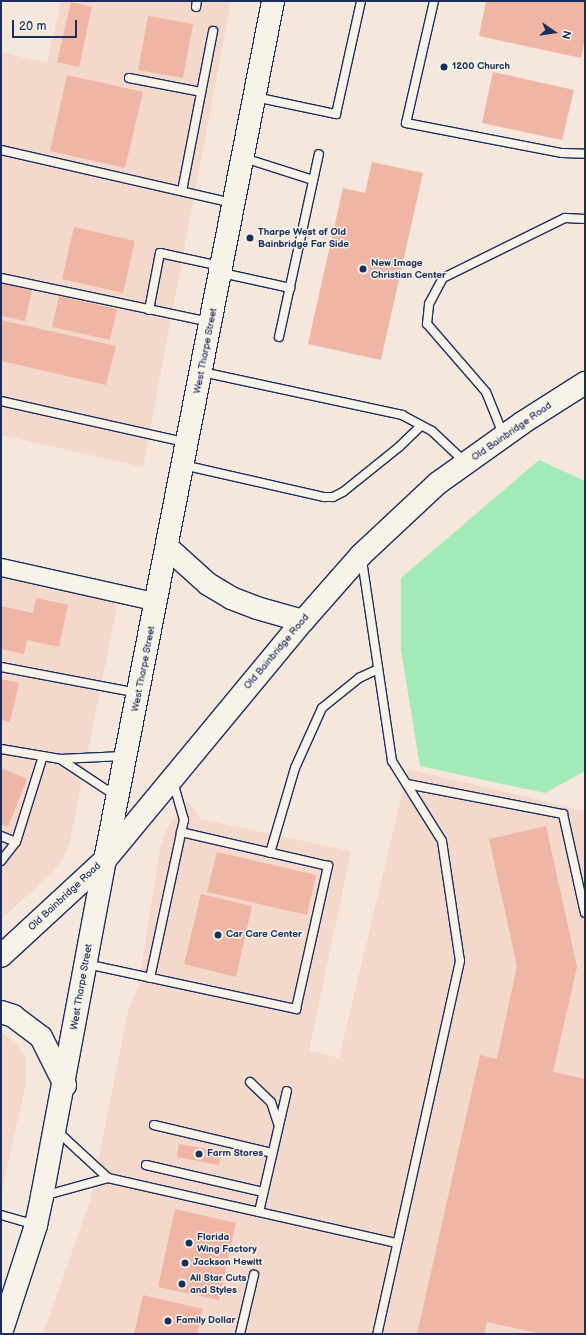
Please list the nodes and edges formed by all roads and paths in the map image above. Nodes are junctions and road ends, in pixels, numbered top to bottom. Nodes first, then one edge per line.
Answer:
1 (274, 1) edge
2 (361, 1) edge
3 (434, 1) edge
4 (213, 31) dead end
5 (130, 78) dead end
6 (201, 92) junction
7 (255, 97) junction
8 (1, 150) edge
9 (319, 154) dead end
10 (585, 154) edge
11 (243, 158) junction
12 (313, 180) junction
13 (182, 191) junction
14 (234, 203) junction
15 (585, 219) edge
16 (221, 270) junction
17 (1, 278) edge
18 (290, 288) junction
19 (149, 310) junction
20 (211, 323) junction
21 (279, 337) dead end
22 (202, 372) junction
23 (585, 383) edge
24 (1, 401) edge
25 (421, 426) junction
26 (504, 436) junction
27 (188, 442) junction
28 (466, 463) junction
29 (183, 465) junction
30 (168, 548) junction
31 (361, 555) junction
32 (1, 567) edge
33 (157, 602) junction
34 (303, 620) junction
35 (1, 667) edge
36 (378, 669) junction
37 (138, 693) junction
38 (1, 749) edge
39 (43, 756) junction
40 (126, 756) junction
41 (60, 759) junction
42 (172, 780) junction
43 (407, 784) junction
44 (118, 797) junction
45 (181, 832) junction
46 (1, 836) edge
47 (16, 842) junction
48 (270, 853) junction
49 (105, 860) junction
50 (1, 861) edge
51 (585, 913) edge
52 (3, 951) edge
53 (86, 964) junction
54 (150, 978) junction
55 (1, 1012) edge
56 (250, 1082) dead end
57 (65, 1085) junction
58 (286, 1090) dead end
59 (279, 1124) junction
60 (154, 1125) dead end
61 (56, 1130) junction
62 (272, 1153) junction
63 (146, 1165) dead end
64 (108, 1178) junction
65 (263, 1192) junction
66 (42, 1196) junction
67 (259, 1212) junction
68 (1, 1215) edge
69 (36, 1225) junction
70 (397, 1243) junction
71 (254, 1275) dead end
72 (1, 1333) edge
73 (240, 1334) edge
74 (377, 1334) edge

1 - 7 main road, West Tharpe Street
2 - 7 lane
3 - 10 lane
4 - 6 lane
5 - 6 lane
6 - 13 lane
7 - 11 main road, West Tharpe Street
8 - 13 lane
9 - 12 lane
11 - 12 lane
11 - 14 main road, West Tharpe Street
12 - 18 lane
13 - 14 lane
14 - 16 main road, West Tharpe Street
15 - 26 lane
16 - 18 lane
16 - 19 lane
16 - 20 main road, West Tharpe Street
17 - 19 lane
18 - 21 lane
19 - 20 lane
20 - 22 main road, West Tharpe Street
22 - 25 lane
22 - 27 main road, West Tharpe Street
23 - 26 main road, Old Bainbridge Road
24 - 27 lane
25 - 28 lane
25 - 29 lane
26 - 28 main road, Old Bainbridge Road
27 - 29 main road, West Tharpe Street
28 - 31 main road, Old Bainbridge Road
29 - 30 main road, West Tharpe Street
30 - 33 main road, West Tharpe Street
30 - 34 main road
31 - 34 main road, Old Bainbridge Road
31 - 36 lane
32 - 33 street
33 - 37 main road, West Tharpe Street
34 - 42 main road, Old Bainbridge Road
35 - 37 lane
36 - 43 lane
36 - 48 lane
37 - 40 main road, West Tharpe Street
38 - 39 lane
39 - 41 lane
39 - 47 lane
40 - 41 lane
40 - 44 main road, West Tharpe Street
41 - 44 lane
42 - 45 lane
42 - 49 main road, Old Bainbridge Road
43 - 51 lane
43 - 70 lane
44 - 49 main road, West Tharpe Street
45 - 48 lane
45 - 54 lane
46 - 47 lane
47 - 50 lane
48 - 54 lane
49 - 52 main road, Old Bainbridge Road
49 - 53 main road, West Tharpe Street
53 - 54 lane
53 - 57 main road, West Tharpe Street
55 - 57 main road
56 - 59 lane
57 - 61 main road, West Tharpe Street
58 - 59 lane
59 - 62 lane
60 - 62 lane
61 - 64 lane
61 - 66 main road, West Tharpe Street
62 - 65 lane
63 - 65 lane
64 - 66 lane
64 - 67 lane
65 - 67 lane
66 - 69 main road, West Tharpe Street
67 - 70 lane
68 - 69 lane
69 - 72 main road, West Tharpe Street
70 - 74 lane
71 - 73 lane

